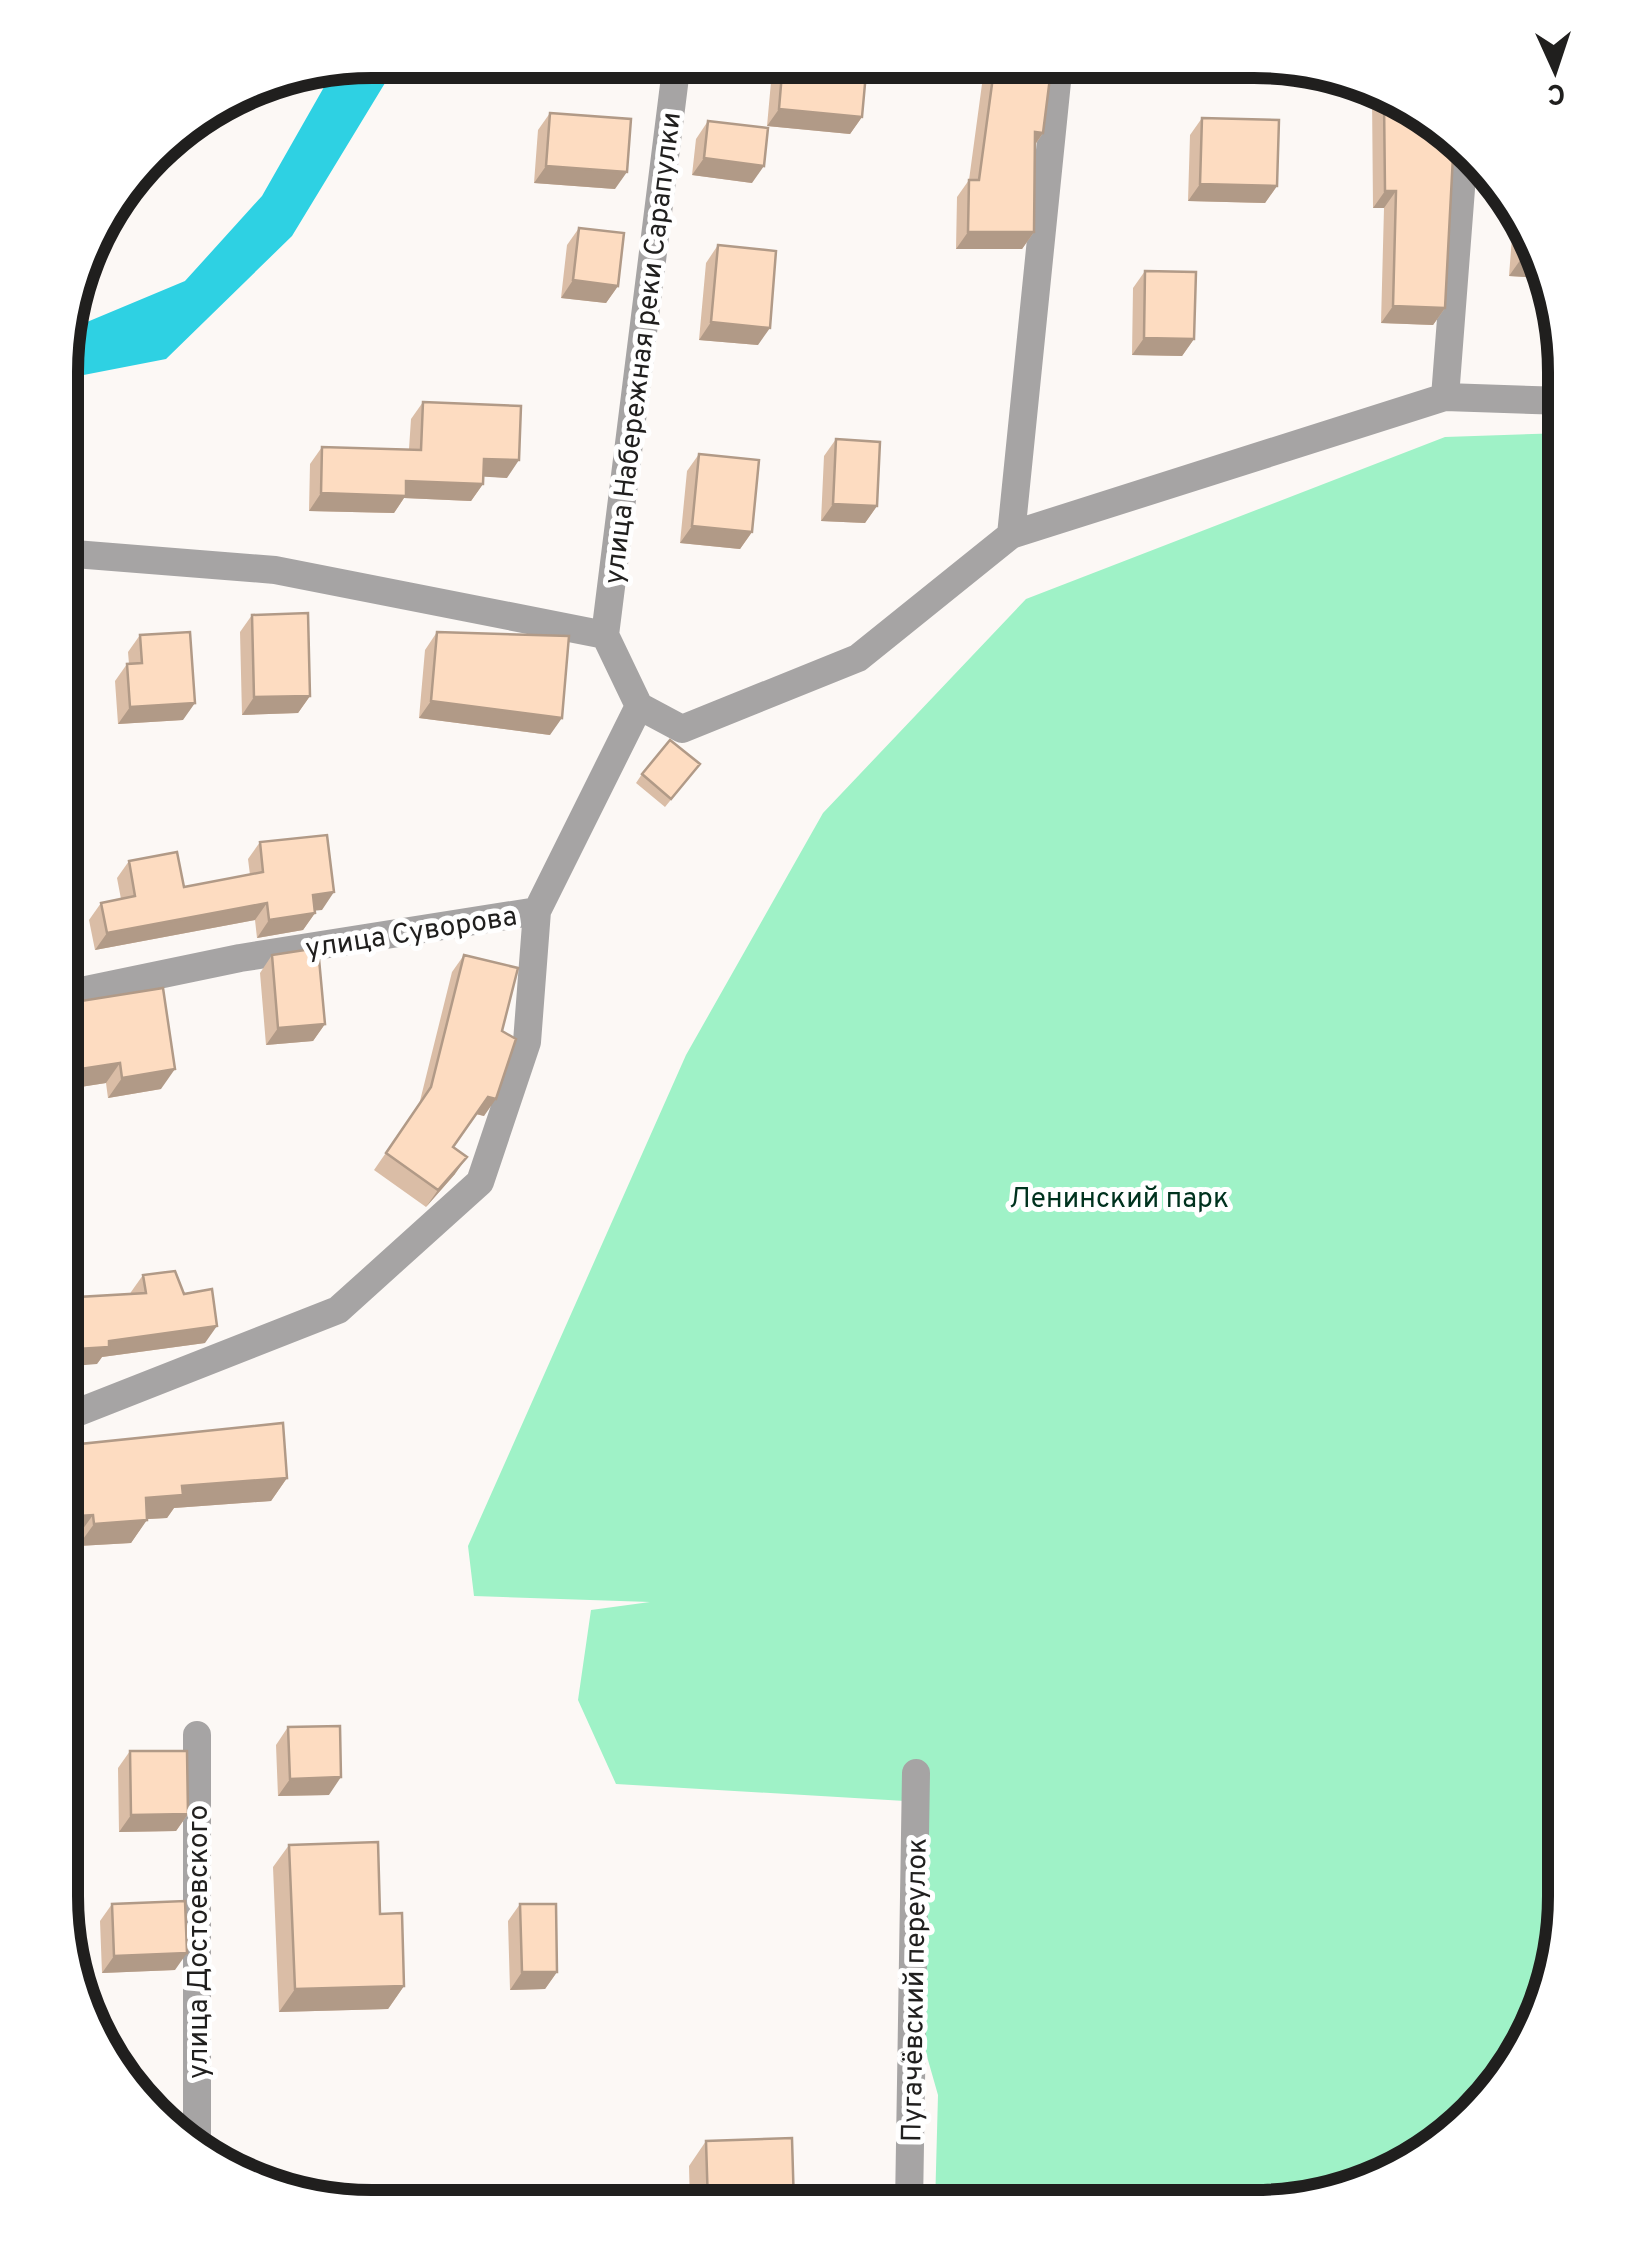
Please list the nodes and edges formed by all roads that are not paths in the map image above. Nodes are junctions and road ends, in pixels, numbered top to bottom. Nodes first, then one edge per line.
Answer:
1 (675, 78) edge
2 (1057, 78) edge
3 (1463, 166) edge
4 (1445, 397) junction
5 (1548, 401) edge
6 (1012, 535) junction
7 (78, 555) edge
8 (605, 634) junction
9 (640, 706) junction
10 (537, 911) junction
11 (78, 992) edge
12 (78, 1413) edge
13 (197, 1735) dead end
14 (916, 1773) dead end
15 (196, 2131) edge
16 (909, 2190) edge

1 - 8 street, улица Набережная реки Сарапулки
2 - 6 street
3 - 4 street
4 - 5 street
4 - 6 street
6 - 9 street
7 - 8 street
8 - 9 street
9 - 10 street
10 - 11 street, улица Суворова
10 - 12 street, улица Суворова
13 - 15 street, улица Достоевского
14 - 16 street, Пугачёвский переулок

